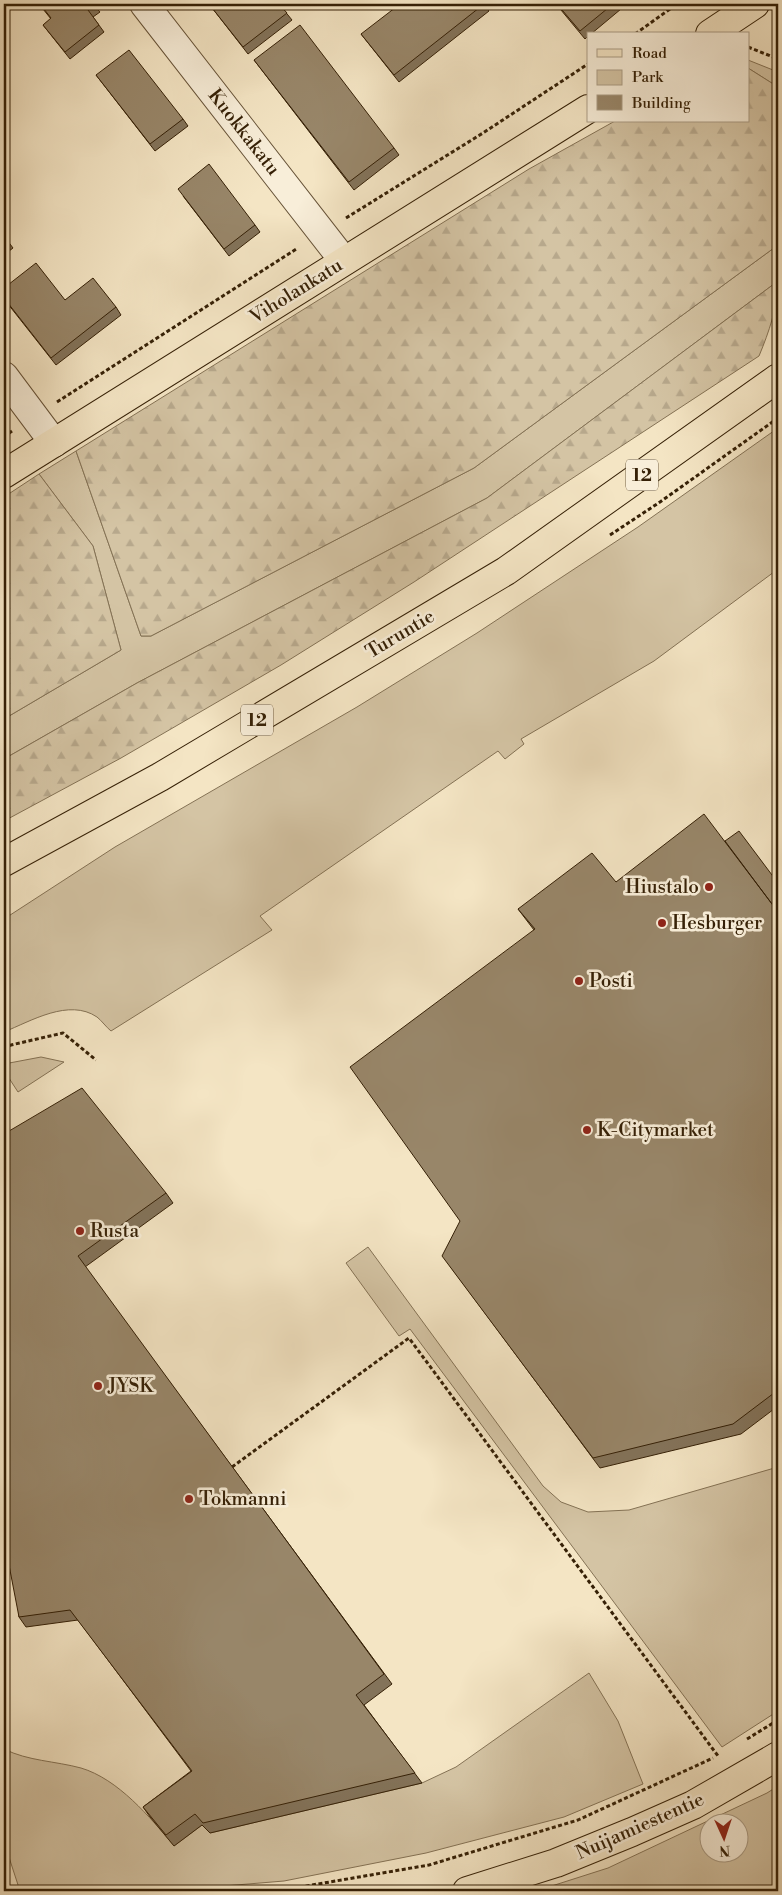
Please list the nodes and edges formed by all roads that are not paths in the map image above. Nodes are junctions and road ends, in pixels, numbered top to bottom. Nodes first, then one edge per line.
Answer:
1 (144, 4) edge
2 (755, 4) edge
3 (713, 32) edge
4 (587, 109) edge
5 (344, 261) junction
6 (4, 376) edge
7 (778, 378) edge
8 (54, 443) junction
9 (4, 474) edge
10 (4, 862) edge
11 (778, 1756) edge
12 (467, 1891) edge

1 - 5 street, Kuokkakatu
2 - 3 main road
4 - 5 main road, Viholankatu
5 - 8 main road, Viholankatu
6 - 8 street
7 - 10 main road, Turuntie / 12
8 - 9 main road, Viholankatu
11 - 12 main road, Nuijamiestentie

